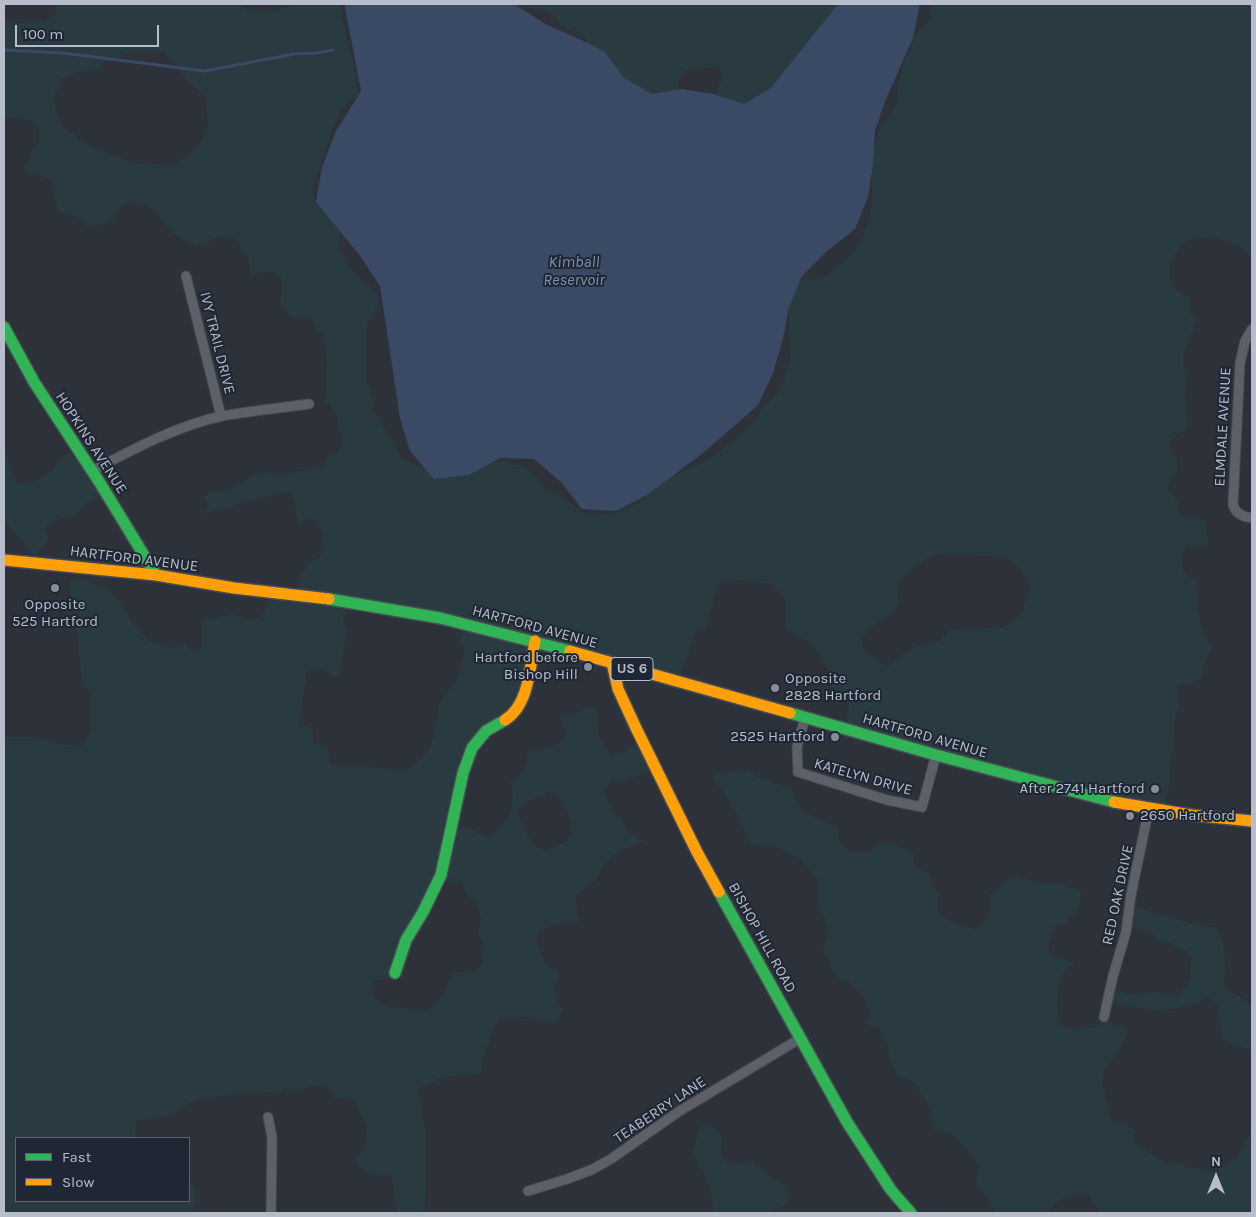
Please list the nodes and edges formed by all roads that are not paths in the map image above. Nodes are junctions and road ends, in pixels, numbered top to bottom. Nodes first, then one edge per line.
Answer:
1 (186, 276) dead end
2 (4, 327) edge
3 (1252, 329) edge
4 (309, 404) dead end
5 (221, 416) junction
6 (92, 471) junction
7 (1252, 518) edge
8 (4, 560) edge
9 (156, 575) junction
10 (535, 641) junction
11 (612, 663) junction
12 (805, 718) junction
13 (936, 755) junction
14 (1149, 808) junction
15 (1252, 821) edge
16 (395, 973) dead end
17 (1104, 1017) dead end
18 (801, 1038) junction
19 (268, 1117) dead end
20 (528, 1191) dead end
21 (272, 1213) edge
22 (911, 1213) edge

1 - 5 street, IVY TRAIL DRIVE
2 - 6 main road, HOPKINS AVENUE
3 - 7 street, ELMDALE AVENUE
4 - 5 street
5 - 6 street
6 - 9 main road, HOPKINS AVENUE
8 - 9 main road, HARTFORD AVENUE / US 6
9 - 10 main road, HARTFORD AVENUE / US 6
10 - 11 main road, HARTFORD AVENUE / US 6
10 - 16 main road
11 - 12 main road, HARTFORD AVENUE / US 6
11 - 18 main road, BISHOP HILL ROAD
12 - 13 main road, HARTFORD AVENUE / US 6
12 - 13 street, KATELYN DRIVE
13 - 14 main road, HARTFORD AVENUE / US 6
14 - 15 main road, HARTFORD AVENUE / US 6
14 - 17 street, RED OAK DRIVE
18 - 20 street, TEABERRY LANE
18 - 22 main road, BISHOP HILL ROAD
19 - 21 street

